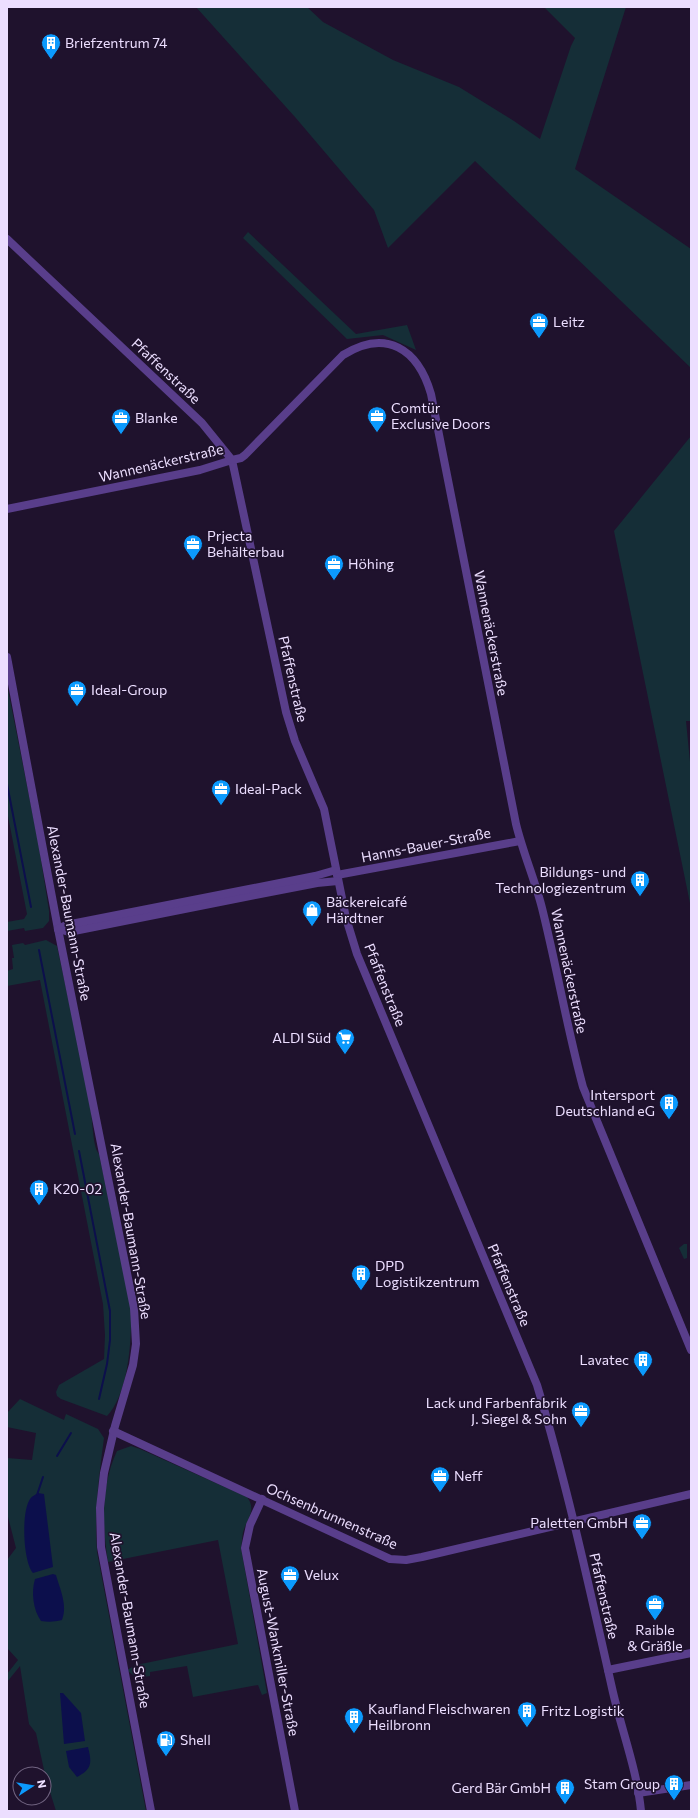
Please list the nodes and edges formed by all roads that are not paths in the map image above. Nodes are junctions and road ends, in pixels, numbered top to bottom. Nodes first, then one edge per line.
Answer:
1 (7, 239) edge
2 (232, 460) junction
3 (7, 510) edge
4 (7, 657) edge
5 (520, 841) junction
6 (337, 875) junction
7 (58, 929) junction
8 (691, 1350) edge
9 (113, 1431) junction
10 (691, 1494) edge
11 (262, 1500) junction
12 (574, 1522) junction
13 (691, 1653) edge
14 (608, 1670) junction
15 (691, 1785) edge
16 (638, 1793) junction
17 (151, 1811) edge
18 (295, 1811) edge
19 (641, 1811) edge

1 - 2 street, Pfaffenstraße
2 - 3 street, Wannenäckerstraße
2 - 5 street, Wannenäckerstraße
2 - 6 street, Pfaffenstraße
4 - 7 street, Alexander-Baumann-Straße
5 - 6 street, Hanns-Bauer-Straße
5 - 8 street, Wannenäckerstraße
6 - 7 street, Hanns-Bauer-Straße
6 - 12 street, Pfaffenstraße
7 - 9 street, Alexander-Baumann-Straße
9 - 11 street, Ochsenbrunnenstraße
9 - 17 street, Alexander-Baumann-Straße
10 - 12 street, Ochsenbrunnenstraße
11 - 12 street, Ochsenbrunnenstraße
11 - 18 street, August-Wankmiller-Straße
12 - 14 street, Pfaffenstraße
13 - 14 street
14 - 16 street, Pfaffenstraße
15 - 16 street
16 - 19 street, Pfaffenstraße

